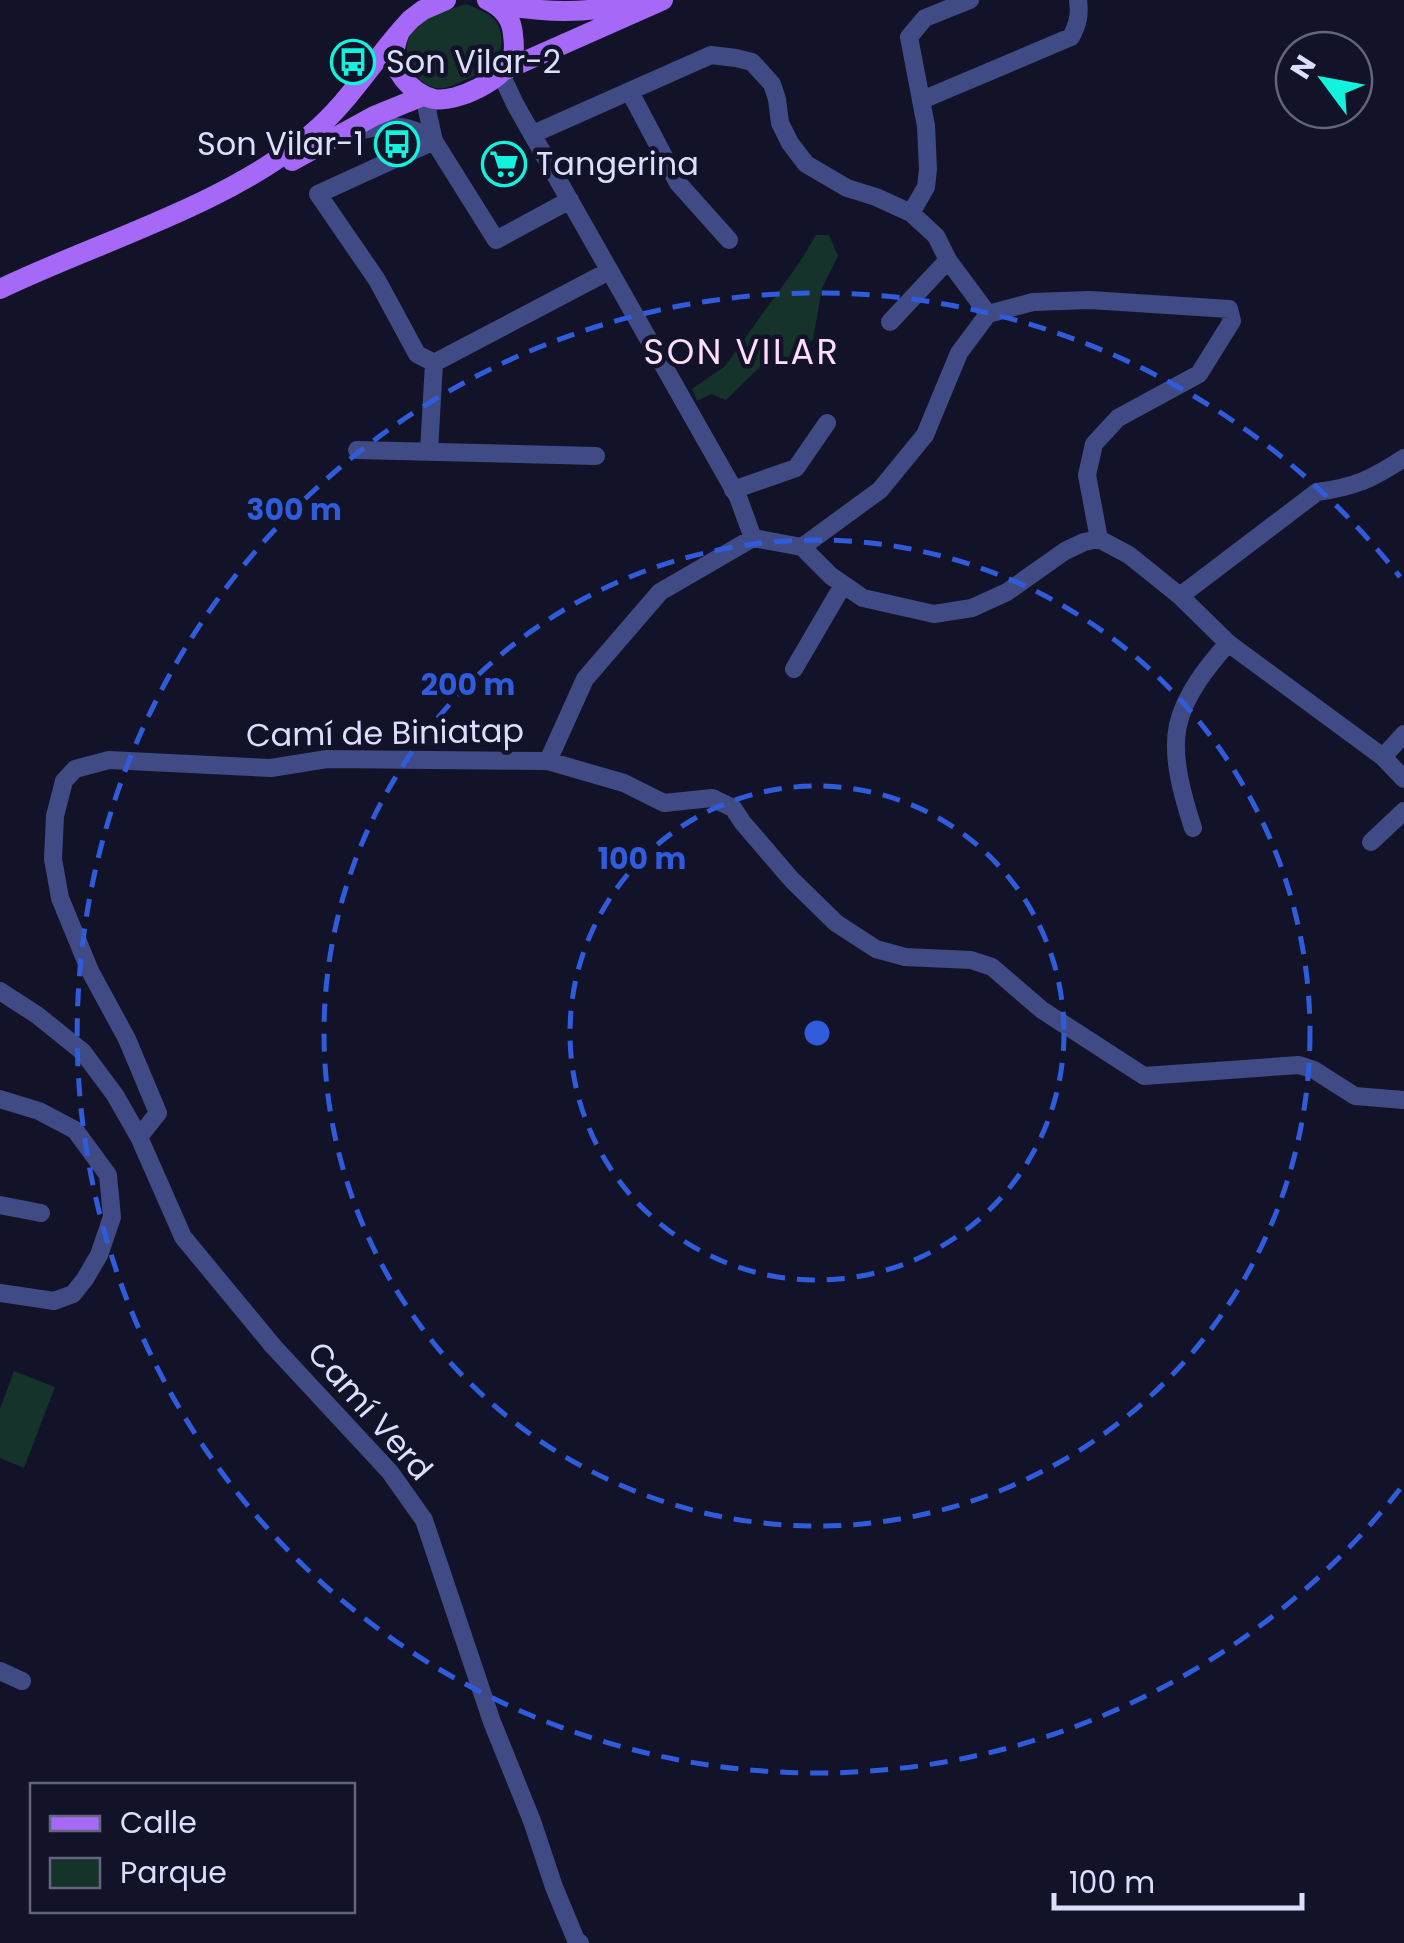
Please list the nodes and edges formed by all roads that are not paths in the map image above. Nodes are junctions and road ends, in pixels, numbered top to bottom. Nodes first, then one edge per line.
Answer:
1 (446, 0) edge
2 (648, 0) edge
3 (662, 0) edge
4 (970, 0) edge
5 (1078, 0) edge
6 (490, 2) edge
7 (401, 30) junction
8 (502, 73) junction
9 (630, 92) junction
10 (428, 97) junction
11 (922, 100) junction
12 (533, 134) junction
13 (337, 136) junction
14 (434, 141) junction
15 (204, 200) junction
16 (570, 200) junction
17 (912, 213) junction
18 (728, 240) dead end
19 (948, 260) junction
20 (609, 271) junction
21 (0, 289) edge
22 (988, 314) junction
23 (890, 322) dead end
24 (434, 362) junction
25 (827, 423) dead end
26 (357, 450) dead end
27 (429, 451) junction
28 (596, 456) dead end
29 (1404, 458) edge
30 (733, 490) junction
31 (753, 538) junction
32 (1099, 539) junction
33 (802, 547) junction
34 (844, 585) junction
35 (1180, 596) junction
36 (1228, 642) junction
37 (794, 669) dead end
38 (1404, 734) edge
39 (1383, 757) junction
40 (548, 761) junction
41 (1404, 780) edge
42 (1404, 811) edge
43 (1194, 828) dead end
44 (1371, 842) dead end
45 (0, 991) edge
46 (0, 1099) edge
47 (1404, 1100) edge
48 (139, 1137) junction
49 (0, 1205) edge
50 (42, 1213) dead end
51 (0, 1292) edge
52 (580, 1943) edge

1 - 7 main road
2 - 6 main road
3 - 8 main road
4 - 11 street
5 - 11 street
6 - 8 main road
7 - 10 main road
7 - 15 main road
8 - 10 main road
8 - 12 street
9 - 12 street
9 - 17 street
9 - 18 street
10 - 13 main road
10 - 14 street
11 - 17 street
12 - 16 street
13 - 14 street
13 - 15 main road
14 - 16 street
14 - 24 street
15 - 21 main road
16 - 20 street
17 - 19 street
19 - 22 street
19 - 23 street
20 - 24 street
20 - 30 street
22 - 32 street
22 - 33 street
24 - 27 street
25 - 30 street
26 - 27 street
27 - 28 street
29 - 35 street
30 - 31 street
31 - 33 street
31 - 40 street
32 - 34 street
32 - 35 street
33 - 34 street
34 - 37 street
35 - 36 street
36 - 39 street
36 - 43 street
38 - 39 street
39 - 41 street
40 - 47 street, Camí de Biniatap
40 - 48 street, Camí de Biniatap
42 - 44 street
45 - 48 street, Camí Verd
46 - 51 street
48 - 52 street, Camí Verd
49 - 50 street

